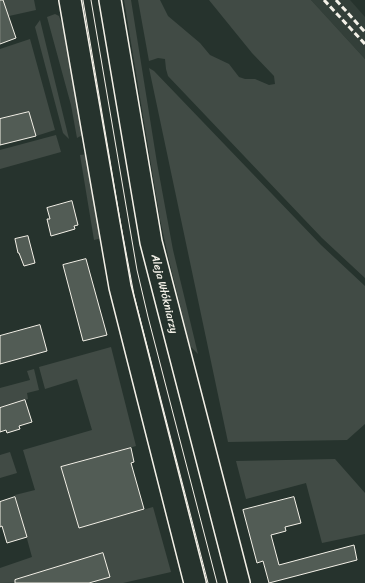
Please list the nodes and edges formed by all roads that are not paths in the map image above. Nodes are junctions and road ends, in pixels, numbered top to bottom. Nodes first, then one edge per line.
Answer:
1 (70, 0) edge
2 (110, 0) edge
3 (195, 583) edge
4 (239, 583) edge

1 - 3 main road
2 - 4 main road, Aleja Włókniarzy

